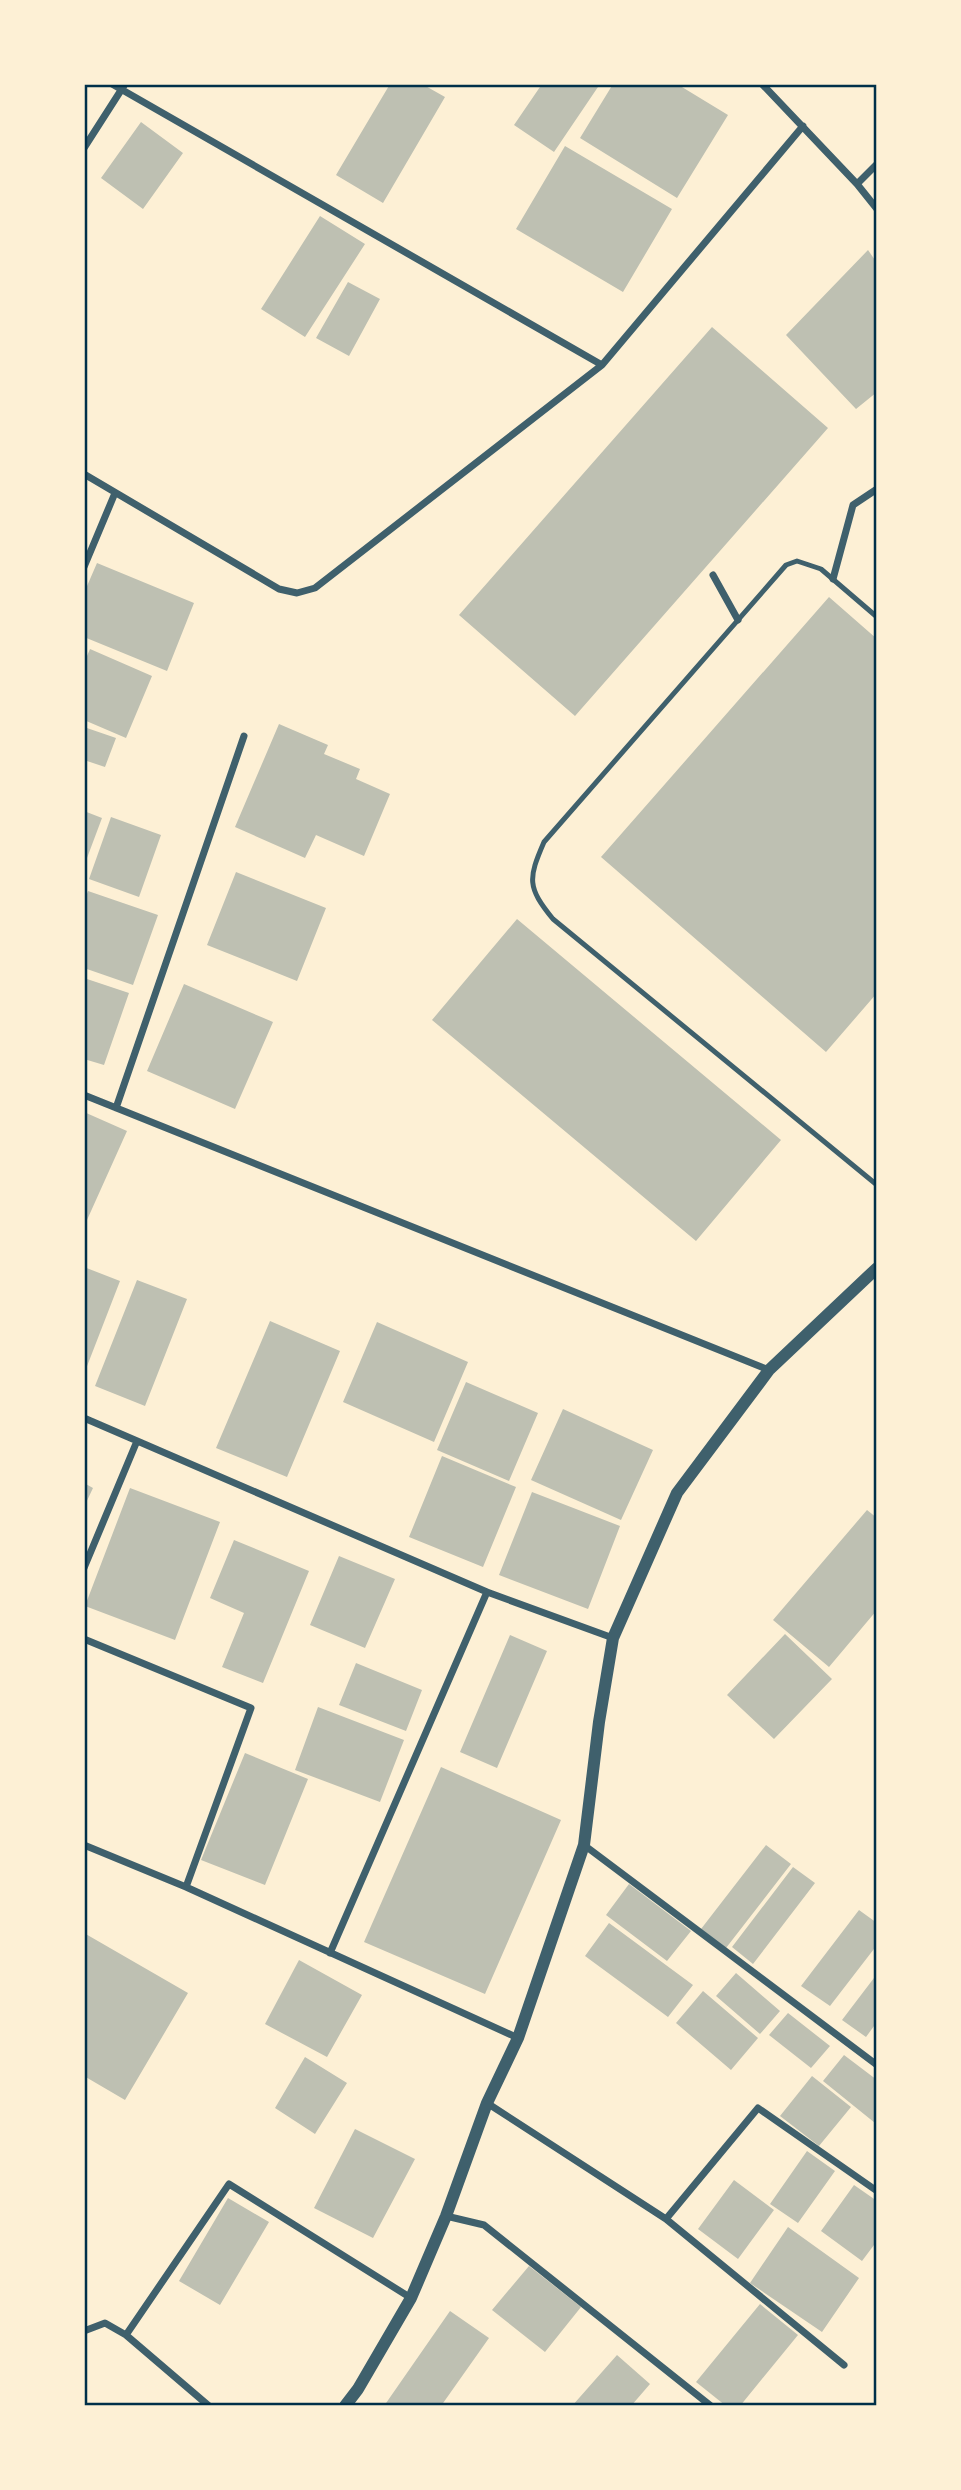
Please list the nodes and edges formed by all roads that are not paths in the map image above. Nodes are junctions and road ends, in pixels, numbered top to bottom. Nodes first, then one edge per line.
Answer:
1 (112, 84) edge
2 (762, 84) edge
3 (124, 87) edge
4 (803, 126) junction
5 (84, 148) edge
6 (877, 164) edge
7 (857, 184) junction
8 (877, 209) edge
9 (602, 365) junction
10 (84, 474) edge
11 (877, 489) edge
12 (115, 493) junction
13 (84, 567) edge
14 (713, 575) dead end
15 (834, 579) junction
16 (877, 617) edge
17 (738, 620) junction
18 (244, 736) dead end
19 (84, 1095) edge
20 (116, 1108) junction
21 (877, 1185) edge
22 (877, 1268) edge
23 (769, 1370) junction
24 (84, 1419) edge
25 (137, 1441) junction
26 (84, 1567) edge
27 (487, 1592) junction
28 (613, 1638) junction
29 (84, 1639) edge
30 (84, 1844) edge
31 (584, 1846) junction
32 (186, 1887) junction
33 (330, 1953) junction
34 (518, 2038) junction
35 (877, 2065) edge
36 (487, 2103) junction
37 (877, 2191) edge
38 (446, 2216) junction
39 (666, 2219) junction
40 (411, 2298) junction
41 (84, 2331) edge
42 (126, 2335) junction
43 (844, 2365) dead end
44 (209, 2406) edge
45 (345, 2406) edge
46 (711, 2406) edge

1 - 3 street
2 - 4 street
3 - 5 street
3 - 9 street
4 - 7 street
4 - 9 street
6 - 7 street
7 - 8 street
9 - 12 street
10 - 12 street
11 - 15 street
12 - 13 street
14 - 17 street
15 - 16 lane
15 - 17 lane
17 - 21 lane
18 - 20 street
19 - 20 street
20 - 23 street
22 - 23 street
23 - 28 street
24 - 25 street
25 - 26 street
25 - 27 street
27 - 28 street
27 - 33 street
28 - 31 street
29 - 32 street
30 - 32 street
31 - 34 street
31 - 35 street
32 - 33 street
33 - 34 street
34 - 36 street
36 - 38 street
36 - 39 street
37 - 39 street
38 - 40 street
38 - 46 street
39 - 43 street
40 - 42 street
40 - 45 street
41 - 42 street
42 - 44 street

